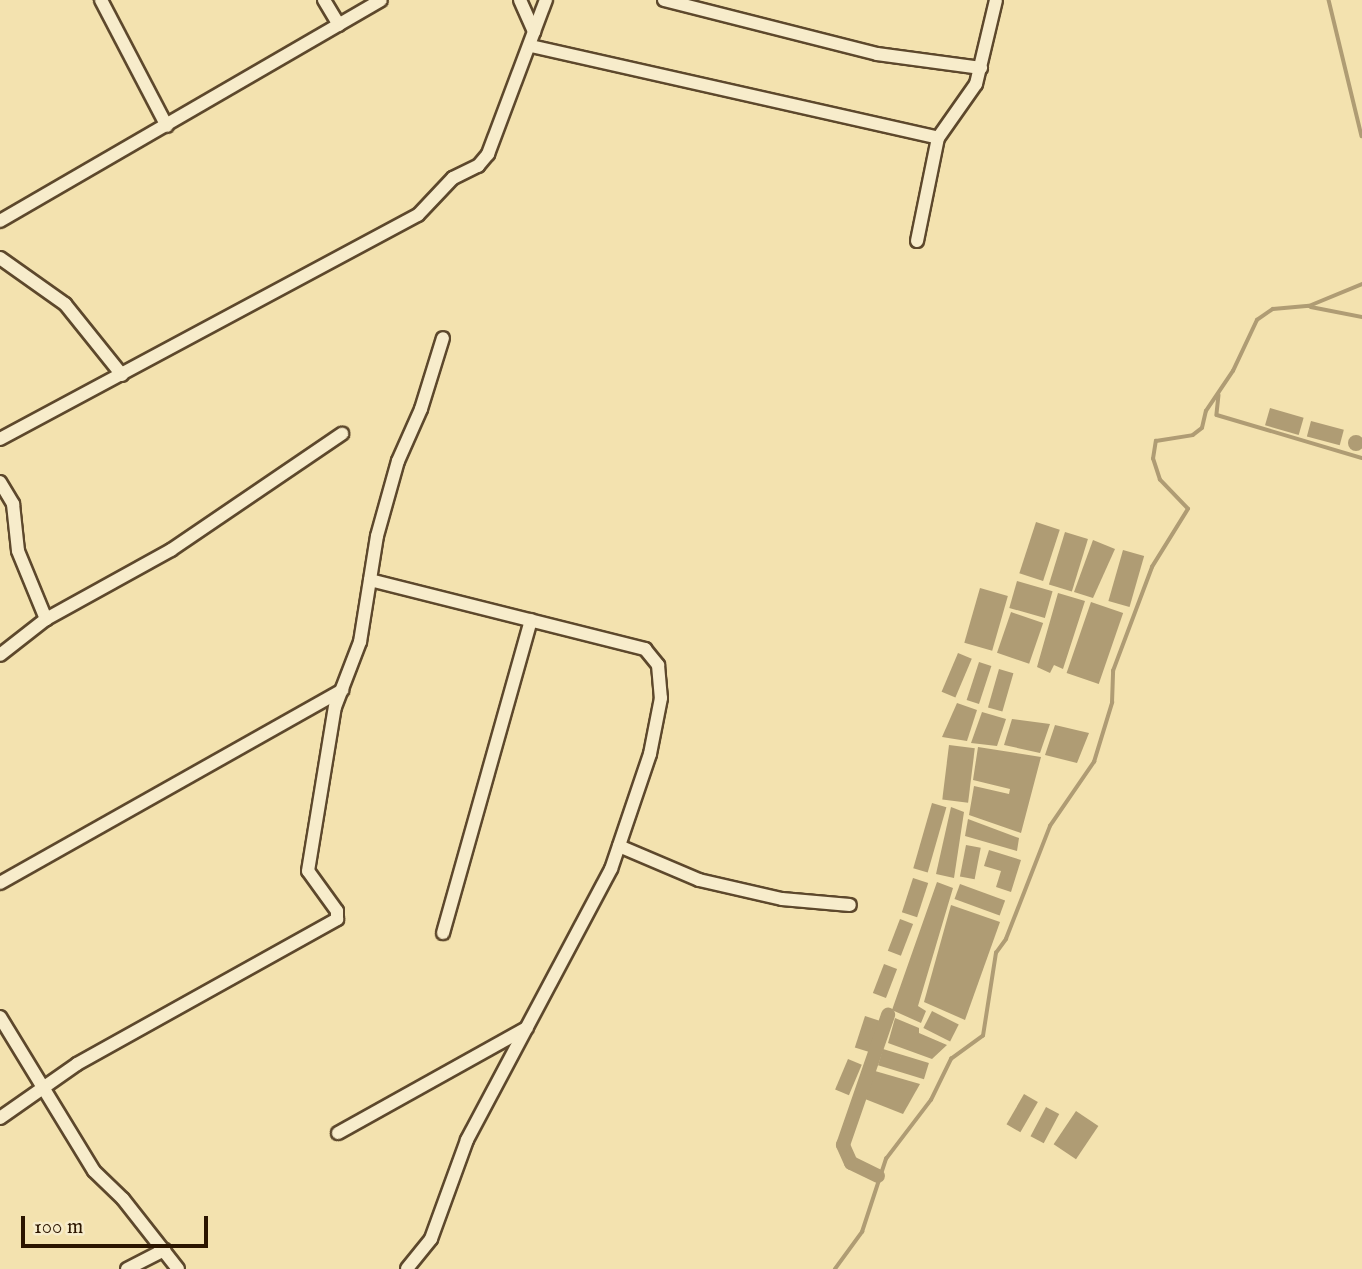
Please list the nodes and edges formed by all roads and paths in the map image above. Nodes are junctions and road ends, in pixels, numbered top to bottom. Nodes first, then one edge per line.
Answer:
1 (101, 0) edge
2 (324, 0) edge
3 (381, 0) edge
4 (520, 0) edge
5 (546, 0) edge
6 (664, 0) edge
7 (996, 0) edge
8 (338, 25) junction
9 (534, 32) junction
10 (531, 46) junction
11 (981, 68) junction
12 (167, 126) junction
13 (938, 138) junction
14 (0, 221) edge
15 (917, 241) dead end
16 (0, 258) edge
17 (443, 338) dead end
18 (122, 375) junction
19 (342, 434) dead end
20 (0, 439) edge
21 (0, 482) edge
22 (370, 580) junction
23 (46, 619) junction
24 (531, 620) junction
25 (0, 655) edge
26 (342, 690) junction
27 (619, 846) junction
28 (0, 883) edge
29 (850, 905) dead end
30 (443, 933) dead end
31 (0, 1017) edge
32 (527, 1028) junction
33 (41, 1088) junction
34 (0, 1118) edge
35 (338, 1133) dead end
36 (163, 1250) junction
37 (127, 1269) edge
38 (178, 1269) edge
39 (407, 1269) edge

1 - 12 street
2 - 8 street
3 - 8 street
4 - 9 street
5 - 9 street
6 - 11 street
7 - 11 street
8 - 12 street
9 - 10 street
10 - 13 street
10 - 18 street
11 - 13 street
12 - 14 street
13 - 15 street
16 - 18 street
17 - 22 street
18 - 20 street
19 - 23 street
21 - 23 street
22 - 24 street
22 - 26 street
23 - 25 street
24 - 27 street
24 - 30 street
26 - 28 street
26 - 33 street
27 - 29 street
27 - 32 street
31 - 33 street
32 - 35 street
32 - 39 street
33 - 34 street
33 - 36 street
36 - 37 street
36 - 38 street

